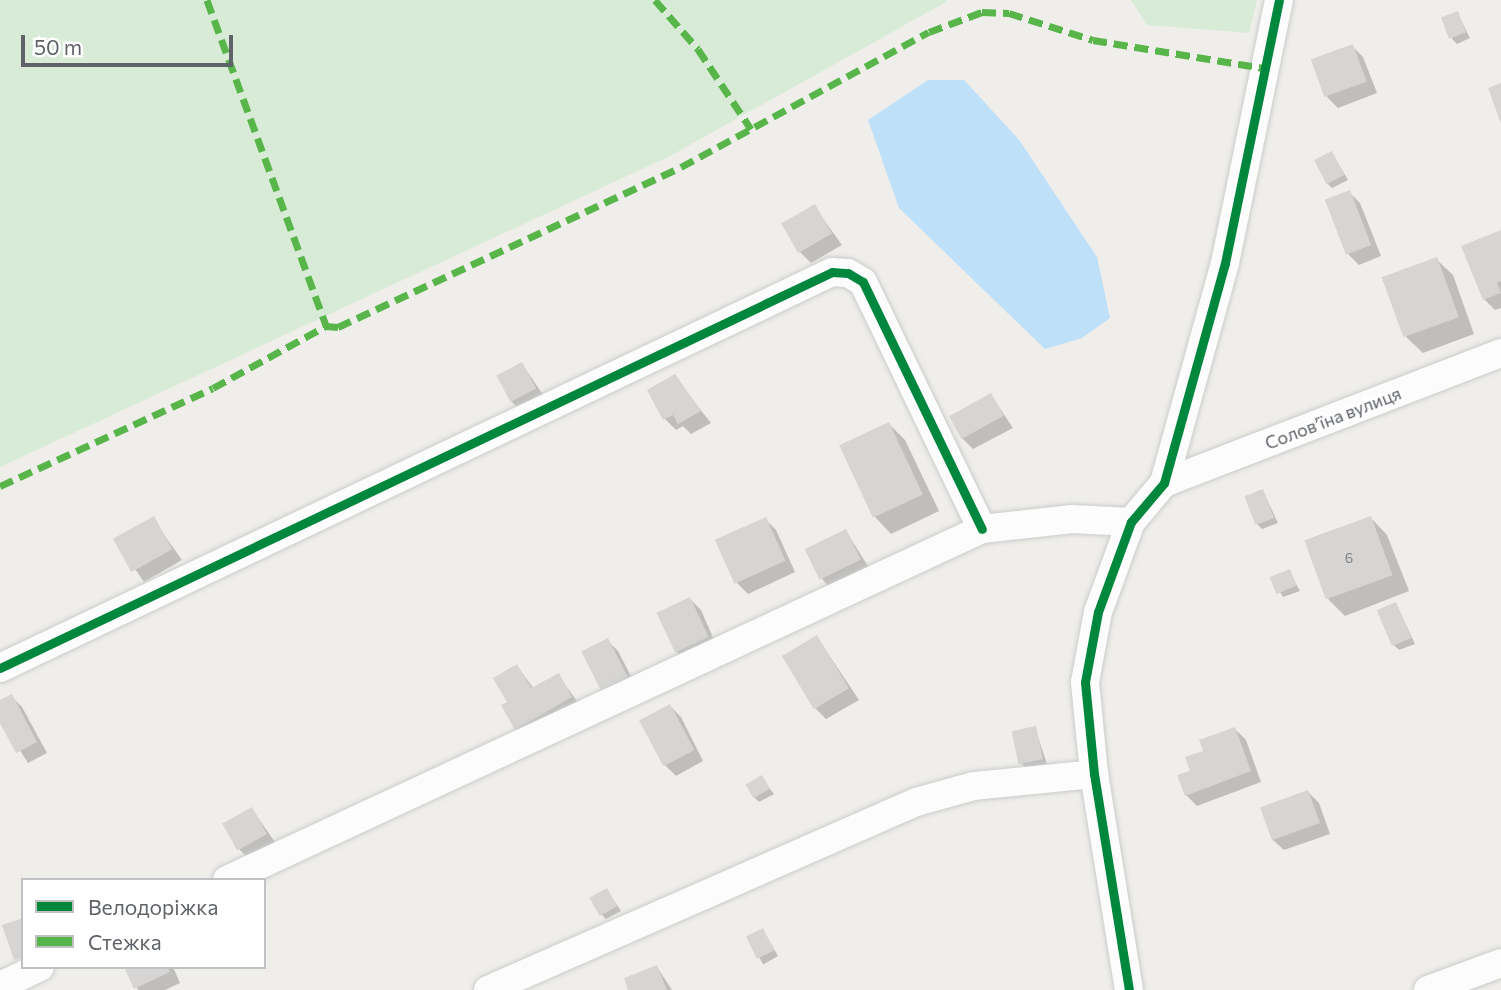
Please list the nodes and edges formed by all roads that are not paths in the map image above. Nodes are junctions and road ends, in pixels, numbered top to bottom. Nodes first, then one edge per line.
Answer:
1 (1279, 0) edge
2 (1501, 353) edge
3 (1164, 482) junction
4 (1131, 522) junction
5 (982, 529) junction
6 (0, 668) edge
7 (1094, 774) junction
8 (231, 878) edge
9 (1501, 963) edge
10 (36, 969) edge
11 (0, 986) edge
12 (488, 990) edge
13 (1129, 990) edge
14 (1428, 990) edge

1 - 3 street
2 - 3 street, Соловʼїна вулиця
3 - 4 street
4 - 5 street
4 - 7 street
5 - 6 street
5 - 8 street
7 - 12 street
7 - 13 street
9 - 14 street
10 - 11 street

